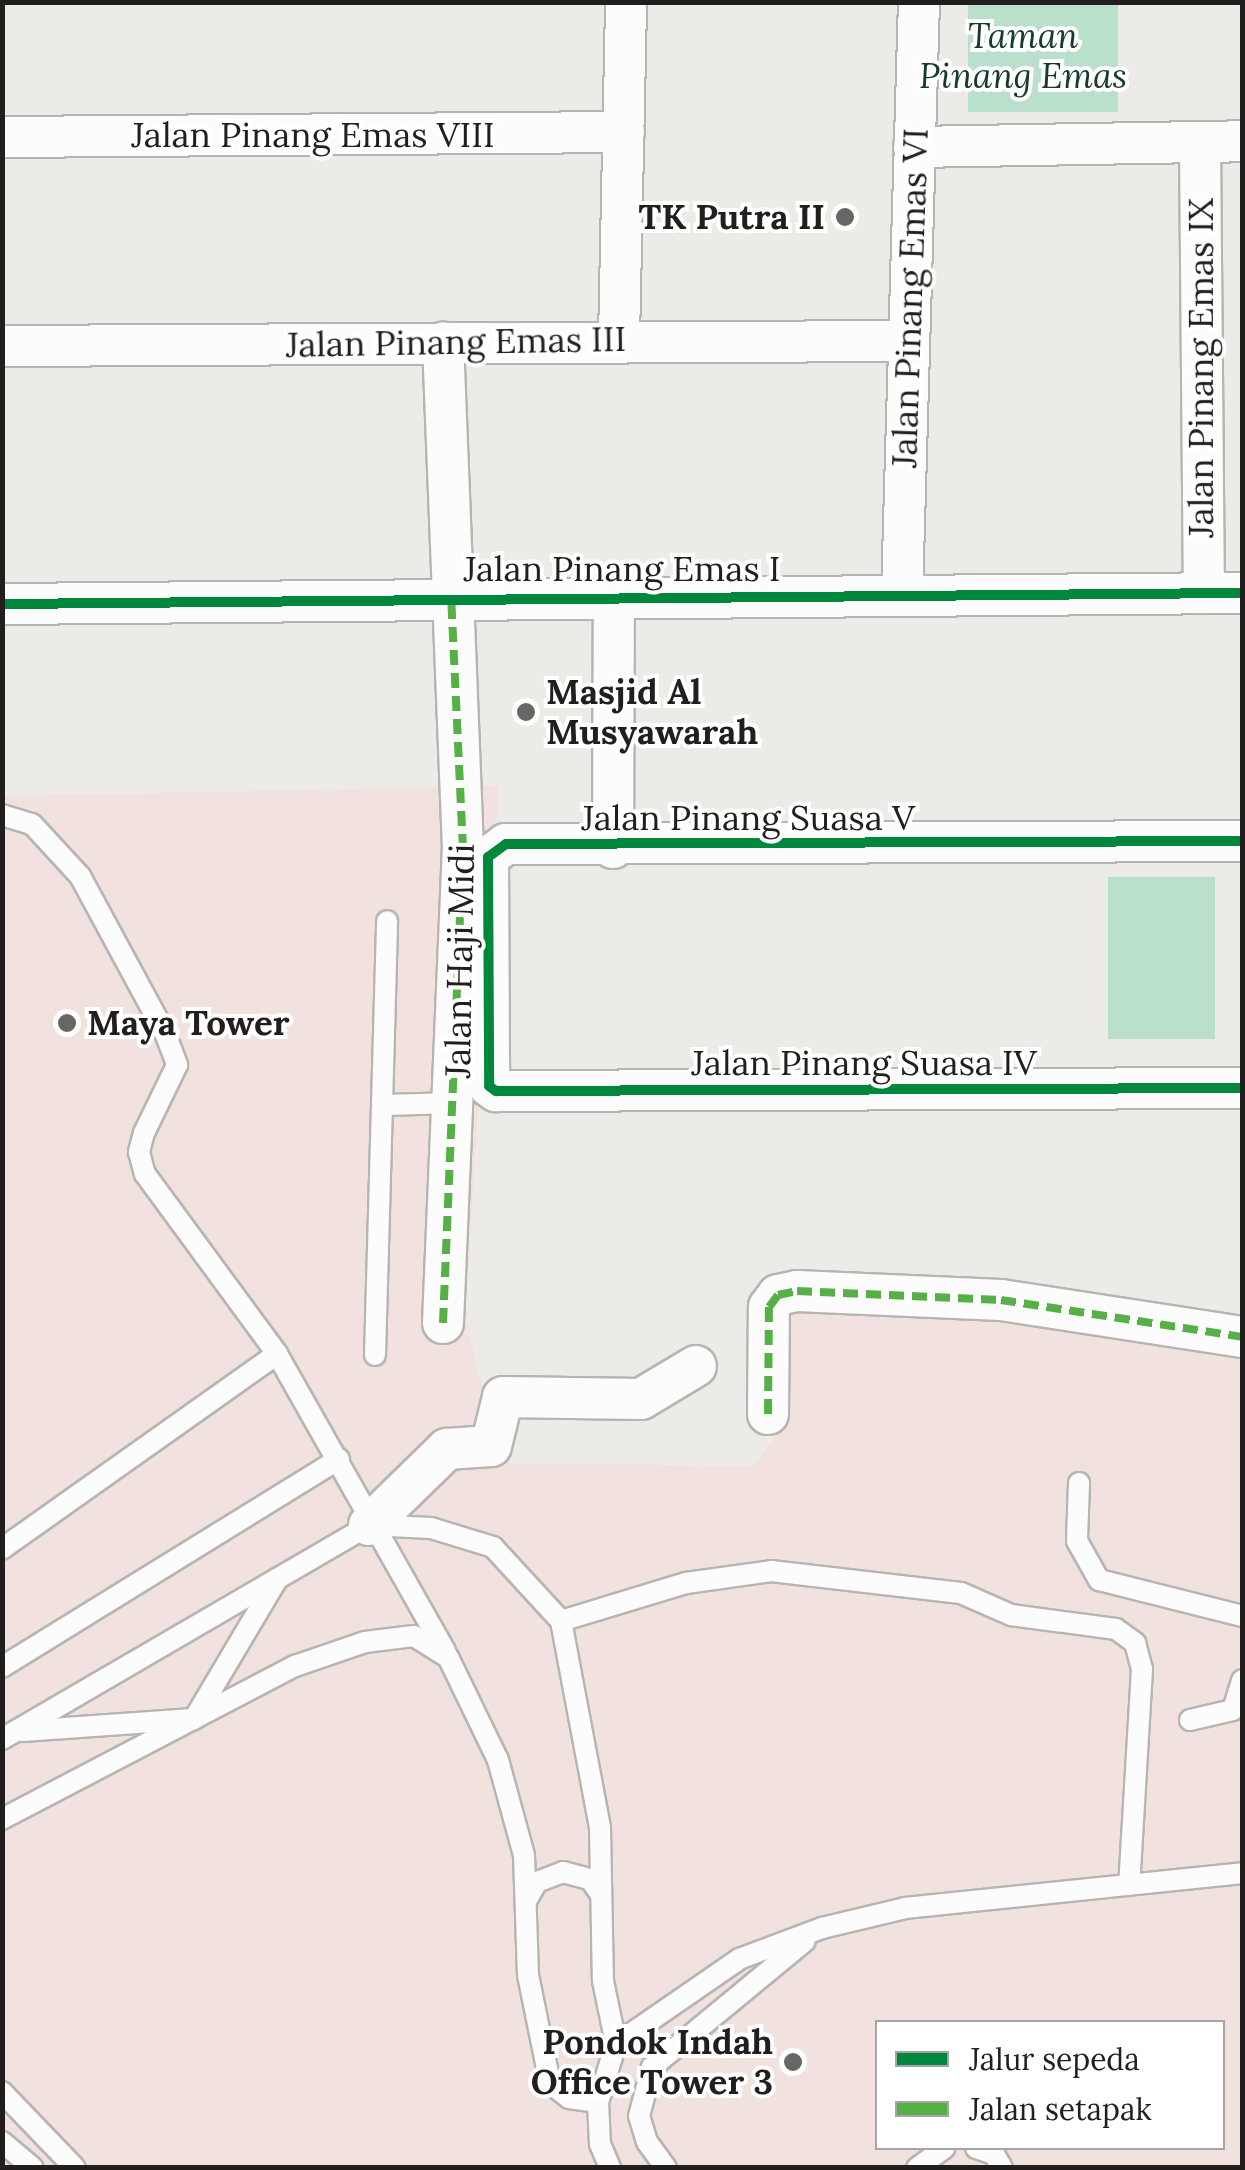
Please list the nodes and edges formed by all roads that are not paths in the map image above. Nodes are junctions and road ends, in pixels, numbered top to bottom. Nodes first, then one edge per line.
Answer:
1 (626, 2) edge
2 (919, 2) edge
3 (624, 132) junction
4 (2, 137) edge
5 (1242, 141) edge
6 (1200, 143) junction
7 (914, 147) junction
8 (619, 340) junction
9 (910, 341) junction
10 (443, 342) junction
11 (2, 346) edge
12 (1223, 593) edge
13 (902, 594) junction
14 (614, 597) junction
15 (451, 598) junction
16 (2, 604) edge
17 (2, 816) edge
18 (1242, 841) edge
19 (613, 848) junction
20 (387, 921) dead end
21 (1242, 1088) edge
22 (473, 1094) junction
23 (383, 1105) junction
24 (443, 1323) dead end
25 (1242, 1337) edge
26 (277, 1354) junction
27 (375, 1355) dead end
28 (696, 1366) dead end
29 (768, 1414) dead end
30 (339, 1458) junction
31 (1079, 1484) dead end
32 (369, 1525) junction
33 (2, 1549) edge
34 (278, 1577) junction
35 (1242, 1616) edge
36 (561, 1622) junction
37 (448, 1657) junction
38 (2, 1667) edge
39 (1242, 1680) edge
40 (194, 1719) junction
41 (1190, 1720) dead end
42 (9, 1735) edge
43 (2, 1819) edge
44 (1242, 1873) edge
45 (1130, 1885) junction
46 (601, 1895) junction
47 (526, 1902) junction
48 (822, 1928) junction
49 (616, 2044) junction
50 (2, 2092) edge
51 (598, 2102) junction
52 (2, 2142) edge
53 (942, 2150) edge
54 (991, 2156) edge
55 (33, 2168) edge
56 (75, 2168) edge
57 (610, 2168) edge
58 (666, 2168) edge
59 (917, 2168) edge
60 (976, 2168) edge

1 - 3 street
2 - 7 street, Jalan Pinang Emas VI
3 - 4 street, Jalan Pinang Emas VIII
3 - 8 street
5 - 6 street
6 - 7 street
6 - 12 street, Jalan Pinang Emas IX
7 - 9 street, Jalan Pinang Emas VI
8 - 9 street, Jalan Pinang Emas III
8 - 10 street, Jalan Pinang Emas III
9 - 13 street, Jalan Pinang Emas VI
10 - 11 street, Jalan Pinang Emas III
10 - 15 street, Jalan Haji Midi
12 - 13 street, Jalan Pinang Emas I
13 - 14 street, Jalan Pinang Emas I
14 - 15 street, Jalan Pinang Emas I
14 - 19 street
15 - 16 street, Jalan Pinang Emas I
15 - 22 street, Jalan Haji Midi
17 - 26 lane
18 - 19 street, Jalan Pinang Suasa V
19 - 22 street, Jalan Pinang Suasa V
20 - 23 lane
21 - 22 street, Jalan Pinang Suasa IV
22 - 23 lane
22 - 24 street, Jalan Haji Midi
23 - 27 lane
25 - 29 street
26 - 30 lane
26 - 33 lane
28 - 32 street
30 - 32 lane
30 - 38 lane
31 - 35 lane
32 - 34 lane
32 - 36 lane
32 - 37 lane
34 - 40 lane
34 - 42 lane
36 - 45 lane
36 - 46 lane
37 - 40 lane
37 - 47 lane
39 - 41 lane
40 - 42 lane
40 - 43 lane
44 - 45 lane
45 - 48 lane
46 - 47 lane
46 - 49 lane
47 - 51 lane
48 - 49 lane
48 - 58 lane
49 - 51 lane
50 - 56 lane
51 - 57 lane
52 - 55 lane
53 - 59 lane
54 - 60 lane

